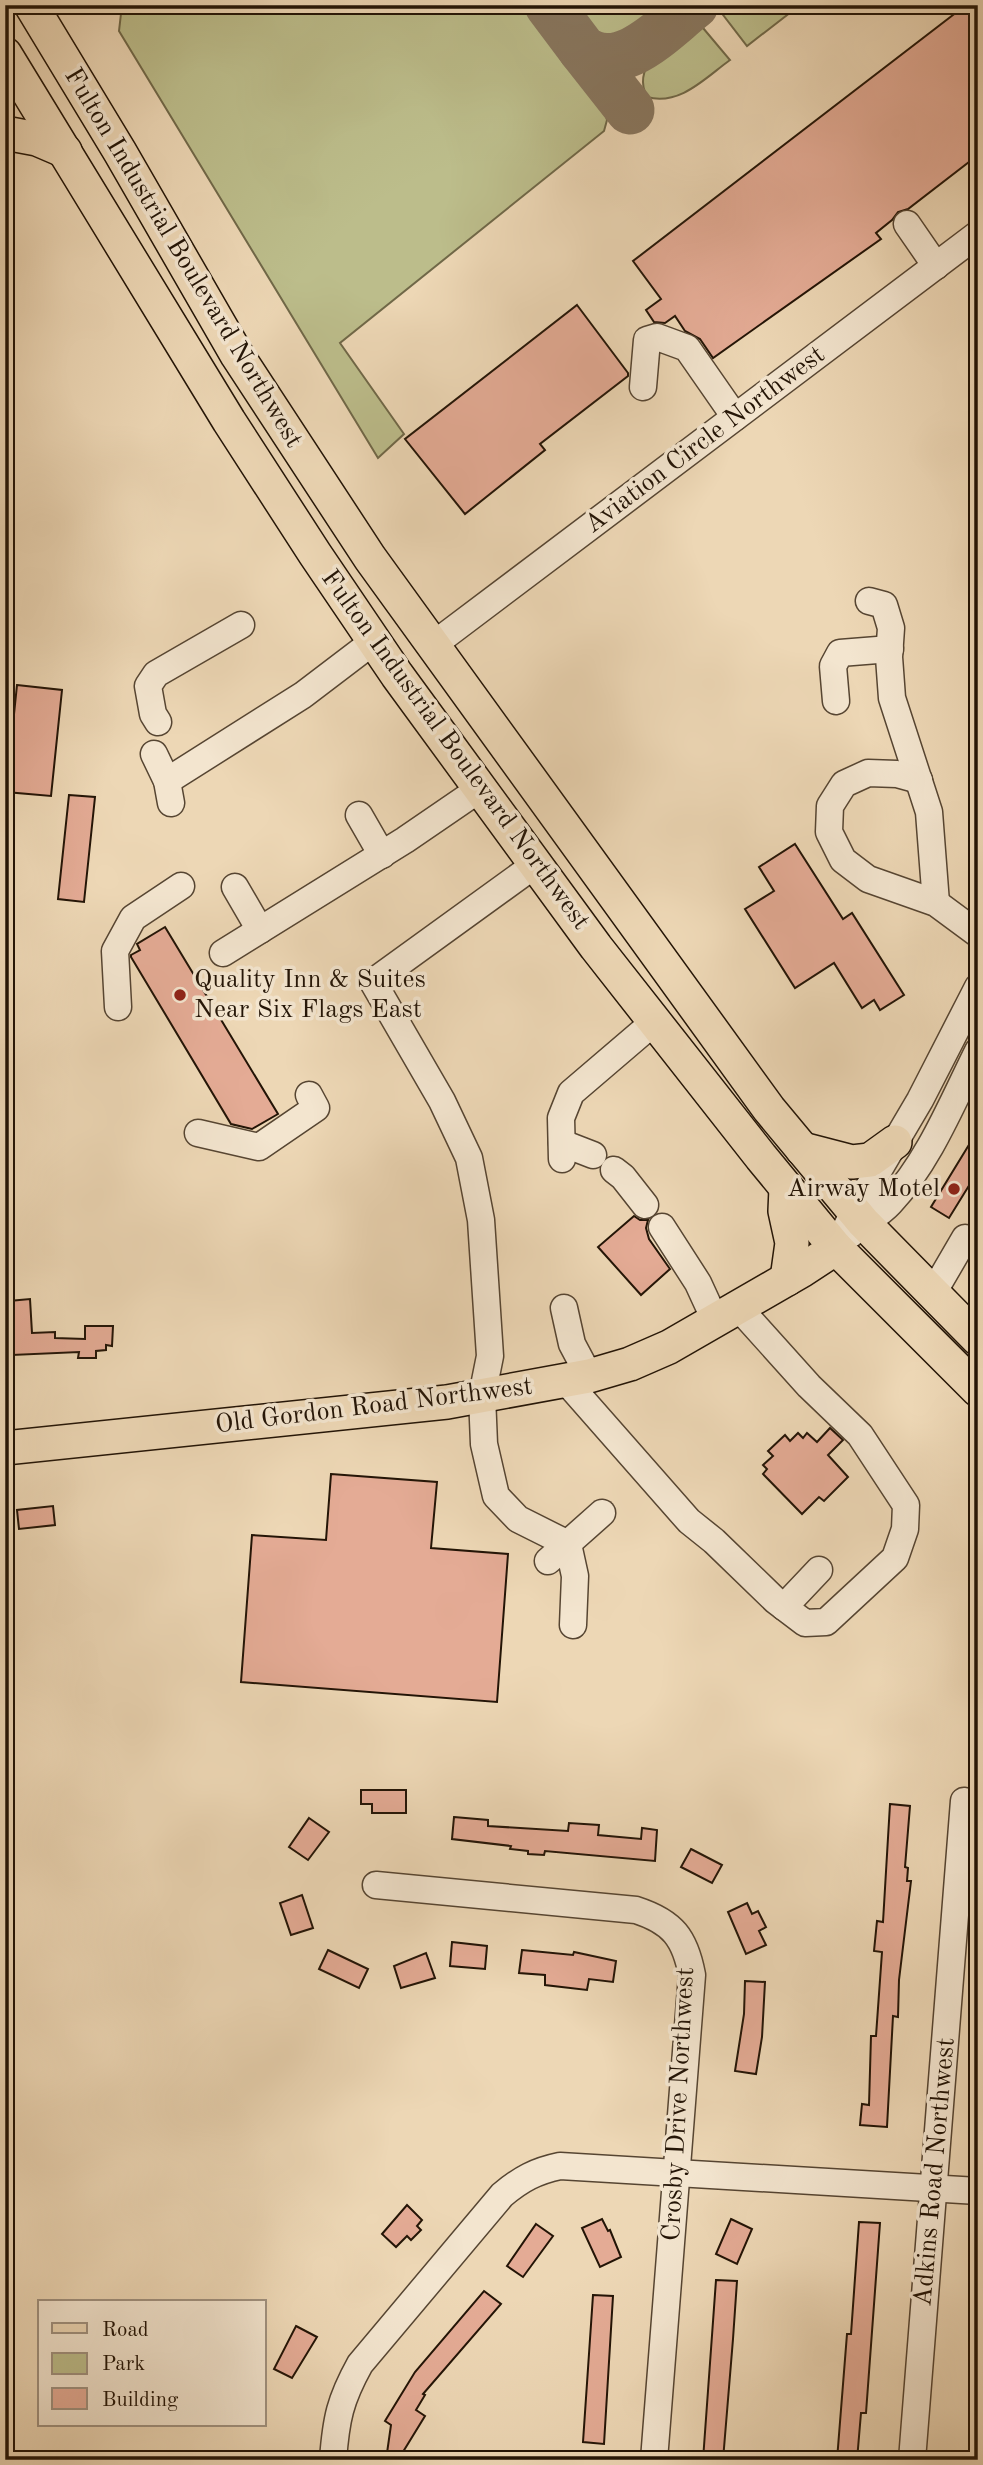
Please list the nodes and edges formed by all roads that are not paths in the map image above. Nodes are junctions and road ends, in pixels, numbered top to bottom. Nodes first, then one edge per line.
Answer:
1 (31, 5) edge
2 (52, 5) edge
3 (5, 54) edge
4 (66, 64) junction
5 (5, 133) edge
6 (65, 151) junction
7 (906, 225) dead end
8 (978, 234) edge
9 (936, 266) junction
10 (642, 387) dead end
11 (735, 417) junction
12 (869, 601) dead end
13 (242, 625) dead end
14 (374, 641) junction
15 (433, 645) junction
16 (890, 649) junction
17 (835, 701) dead end
18 (158, 722) dead end
19 (154, 754) dead end
20 (919, 780) junction
21 (481, 788) junction
22 (359, 815) dead end
23 (382, 855) junction
24 (536, 864) junction
25 (181, 886) dead end
26 (235, 887) dead end
27 (936, 903) junction
28 (260, 930) junction
29 (978, 934) edge
30 (223, 953) dead end
31 (978, 988) edge
32 (118, 1007) dead end
33 (653, 1022) junction
34 (978, 1051) edge
35 (309, 1095) dead end
36 (198, 1133) dead end
37 (895, 1142) junction
38 (802, 1149) junction
39 (786, 1188) junction
40 (645, 1205) dead end
41 (858, 1217) junction
42 (662, 1227) dead end
43 (965, 1238) dead end
44 (836, 1248) junction
45 (787, 1279) junction
46 (933, 1293) junction
47 (564, 1308) dead end
48 (727, 1314) junction
49 (978, 1339) edge
50 (577, 1378) junction
51 (978, 1390) edge
52 (482, 1396) junction
53 (5, 1448) edge
54 (601, 1513) dead end
55 (568, 1544) junction
56 (548, 1561) dead end
57 (819, 1570) dead end
58 (784, 1607) junction
59 (573, 1625) dead end
60 (964, 1801) dead end
61 (376, 1885) dead end
62 (966, 1931) edge
63 (676, 2173) junction
64 (934, 2188) junction
65 (978, 2191) edge
66 (333, 2460) edge
67 (654, 2460) edge
68 (912, 2460) edge

1 - 4 main road, Fulton Industrial Boulevard Northwest
2 - 4 main road
3 - 6 main road, Fulton Industrial Boulevard Northwest
4 - 15 main road, Fulton Industrial Boulevard Northwest
5 - 6 main road
6 - 14 main road, Fulton Industrial Boulevard Northwest
7 - 9 street
8 - 9 street, Aviation Circle Northwest
9 - 11 street, Aviation Circle Northwest
10 - 11 street
11 - 15 street, Aviation Circle Northwest
12 - 16 street
13 - 18 street
14 - 19 street
14 - 21 main road, Fulton Industrial Boulevard Northwest
15 - 38 main road, Fulton Industrial Boulevard Northwest
16 - 17 street
16 - 20 street
20 - 27 street
20 - 27 street
21 - 23 street
21 - 24 main road, Fulton Industrial Boulevard Northwest
22 - 23 street
23 - 28 street
24 - 33 main road, Fulton Industrial Boulevard Northwest
24 - 52 street
25 - 32 street
26 - 28 street
27 - 29 street
28 - 30 street
31 - 37 street
33 - 39 main road, Fulton Industrial Boulevard Northwest
33 - 40 street
34 - 41 street
35 - 36 street
37 - 38 main road
37 - 41 street
38 - 41 main road, Fulton Industrial Boulevard Northwest
39 - 44 main road, Fulton Industrial Boulevard Northwest
39 - 45 main road
41 - 44 street
41 - 46 main road, Fulton Industrial Boulevard Northwest
42 - 48 street
43 - 46 street
44 - 45 main road, Old Gordon Road Northwest
44 - 51 main road, Fulton Industrial Boulevard Northwest
45 - 48 main road, Old Gordon Road Northwest
46 - 49 main road, Fulton Industrial Boulevard Northwest
47 - 50 street
48 - 50 main road, Old Gordon Road Northwest
48 - 58 street
50 - 52 main road, Old Gordon Road Northwest
50 - 58 street
52 - 53 main road, Old Gordon Road Northwest
52 - 55 street
54 - 55 street
55 - 56 street
55 - 59 street
57 - 58 street
60 - 62 street, Adkins Road Northwest
61 - 63 street, Crosby Drive Northwest
62 - 64 street, Adkins Road Northwest
63 - 64 street
63 - 66 street
63 - 67 street, Crosby Drive Northwest
64 - 65 street
64 - 68 street, Adkins Road Northwest

